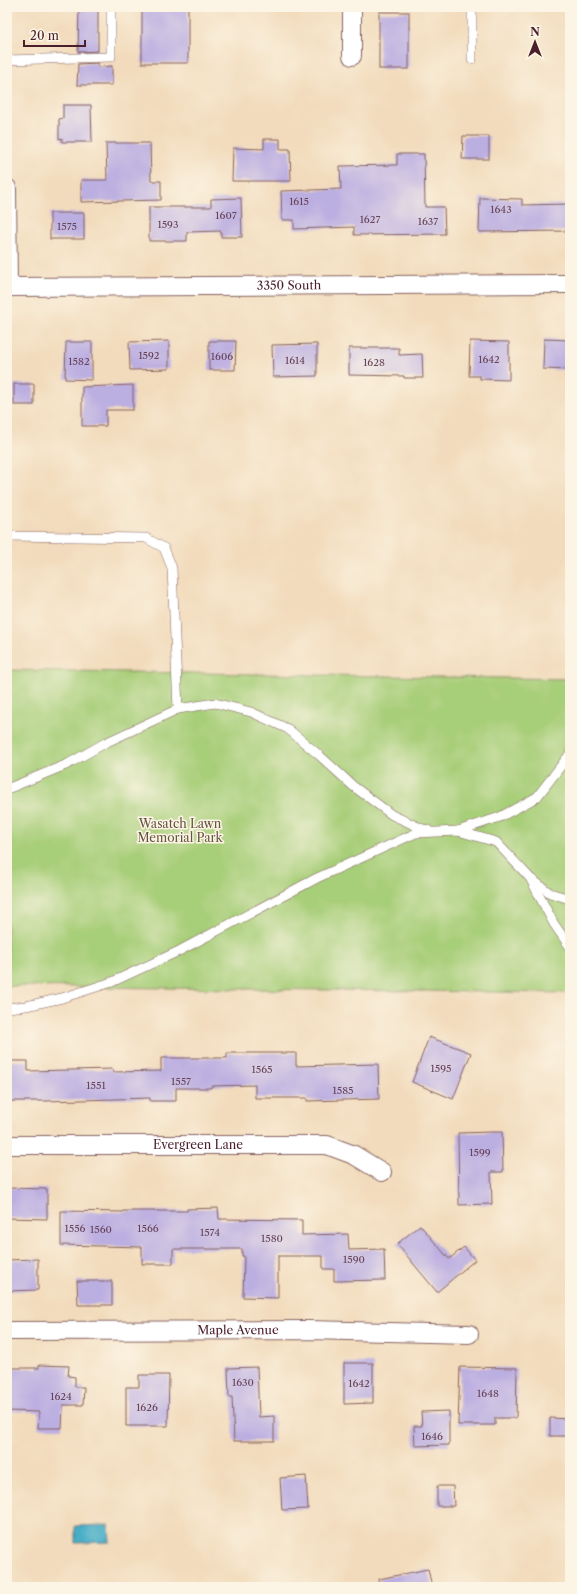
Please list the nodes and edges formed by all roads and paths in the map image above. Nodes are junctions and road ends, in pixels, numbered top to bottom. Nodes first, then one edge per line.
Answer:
1 (111, 7) edge
2 (352, 7) edge
3 (472, 7) edge
4 (352, 56) dead end
5 (472, 59) dead end
6 (7, 60) edge
7 (7, 188) edge
8 (570, 284) edge
9 (8, 287) edge
10 (7, 536) edge
11 (178, 709) junction
12 (570, 754) edge
13 (7, 789) edge
14 (458, 831) junction
15 (440, 832) junction
16 (530, 878) junction
17 (570, 899) edge
18 (570, 947) edge
19 (7, 1008) edge
20 (7, 1145) edge
21 (382, 1172) dead end
22 (7, 1331) edge
23 (469, 1334) dead end

1 - 6 lane
2 - 4 street
3 - 5 lane
7 - 9 street
8 - 9 street, 3350 South
10 - 11 lane
11 - 13 lane
11 - 15 lane
12 - 14 lane
14 - 15 lane
14 - 16 lane
15 - 19 lane
16 - 17 lane
16 - 18 lane
20 - 21 street, Evergreen Lane
22 - 23 street, Maple Avenue

